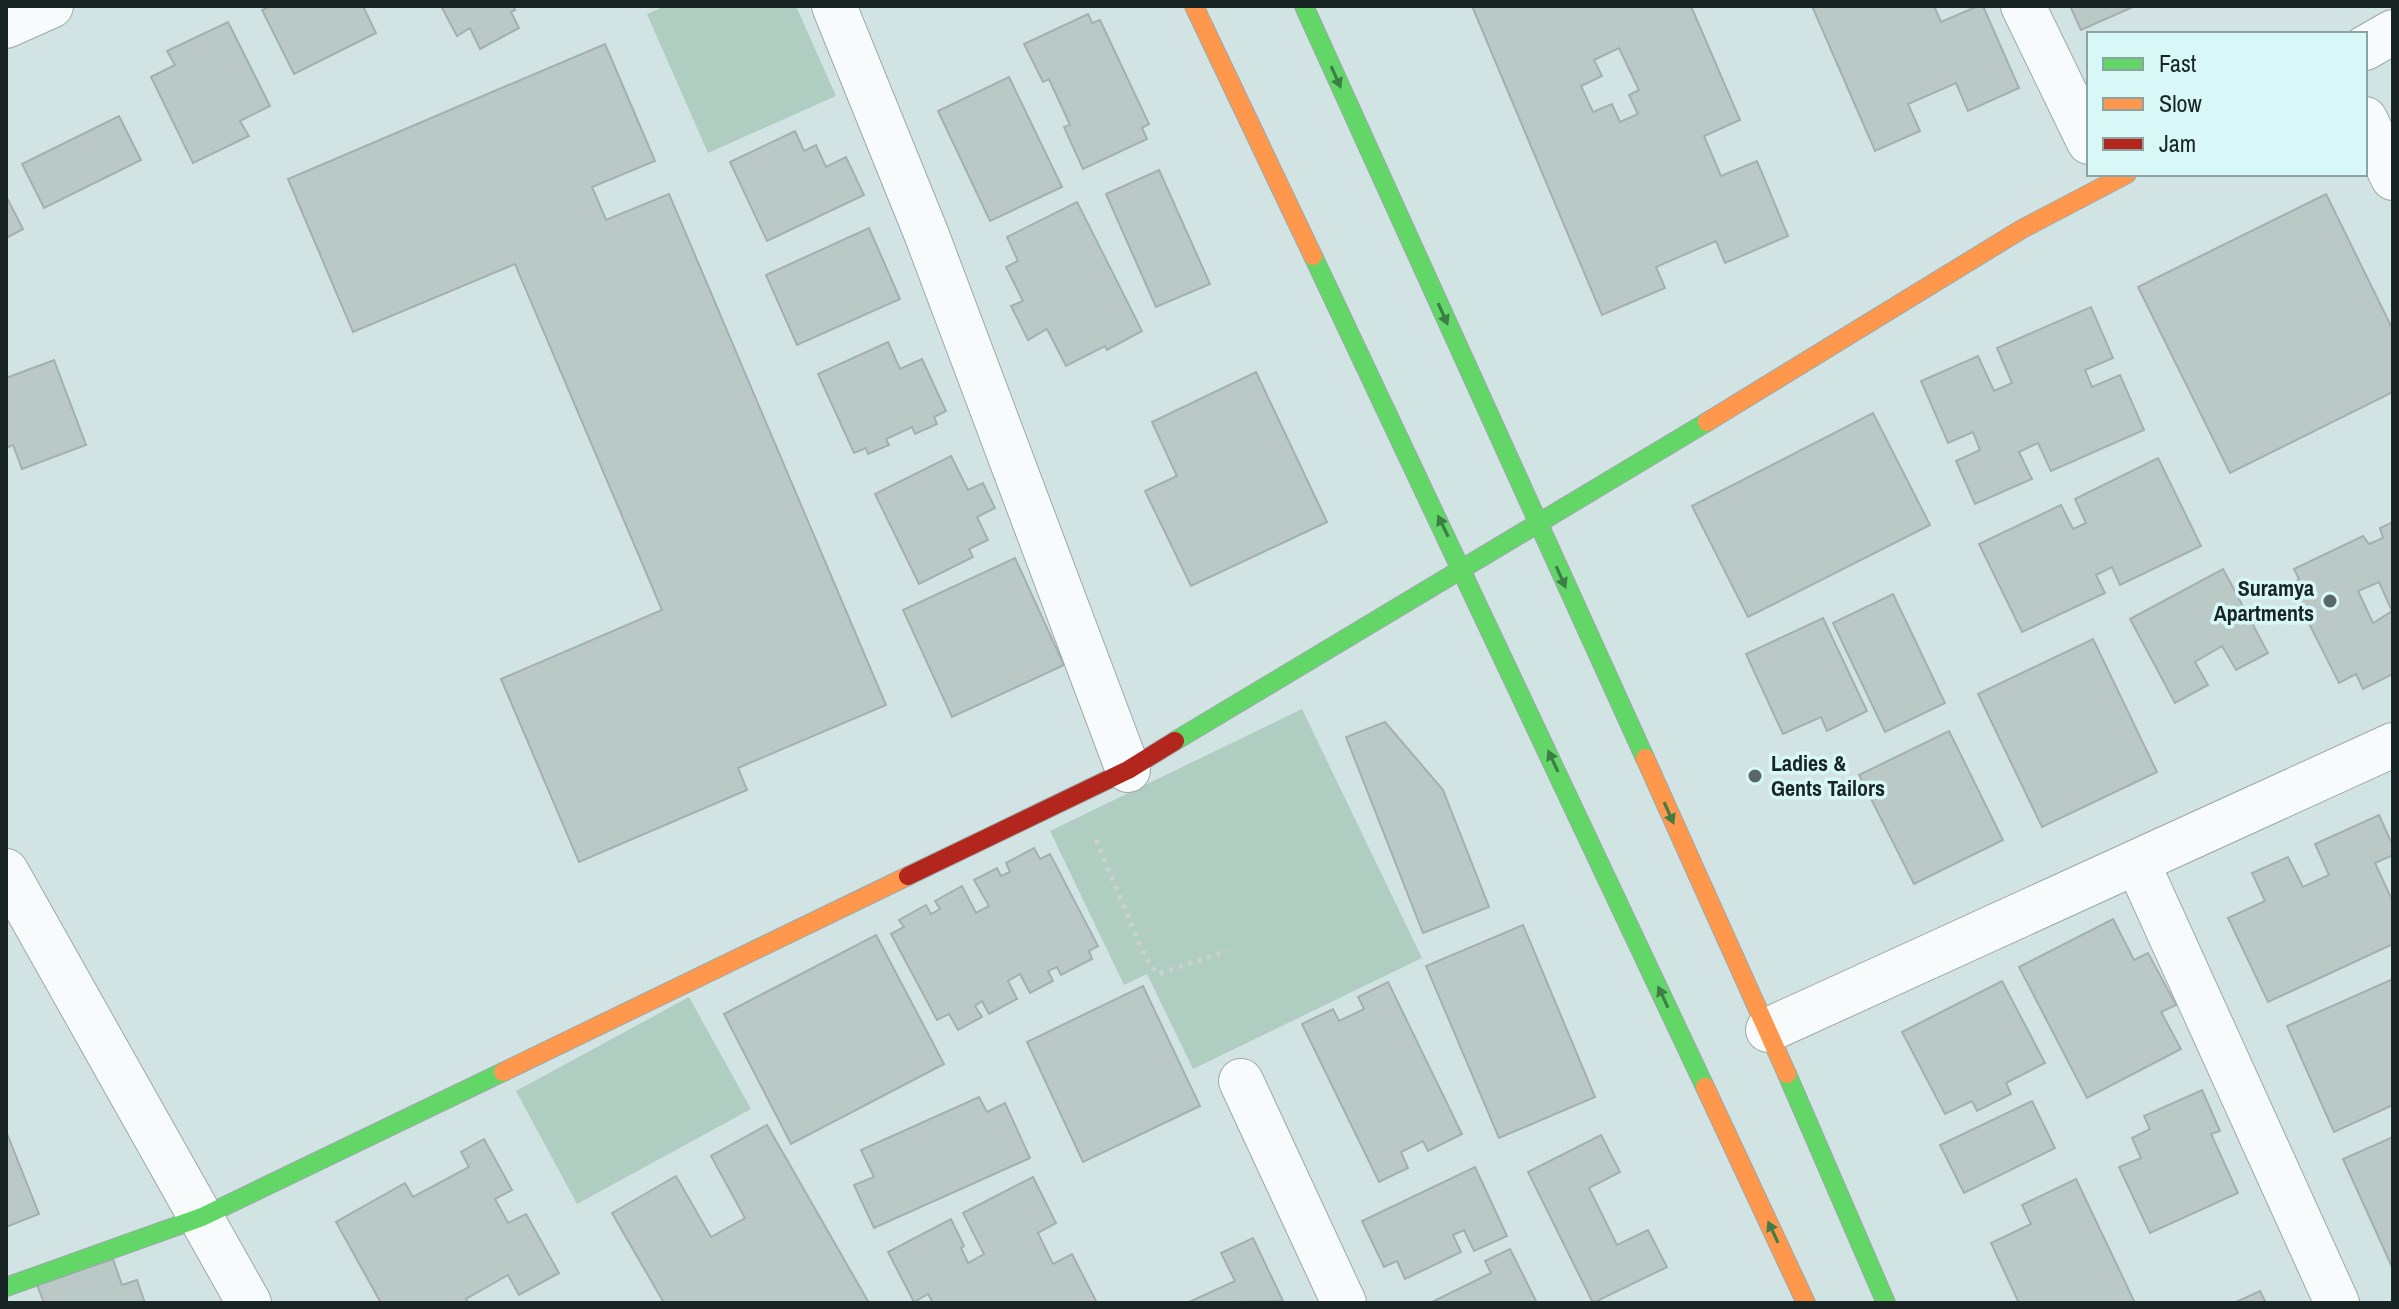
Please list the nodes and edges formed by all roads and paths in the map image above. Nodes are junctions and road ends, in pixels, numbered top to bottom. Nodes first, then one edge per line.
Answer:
1 (834, 6) edge
2 (1194, 6) edge
3 (1304, 6) edge
4 (2023, 6) edge
5 (2393, 32) edge
6 (2367, 47) edge
7 (2367, 123) edge
8 (2087, 138) edge
9 (2114, 177) edge
10 (2393, 178) edge
11 (1538, 526) junction
12 (1462, 567) junction
13 (2393, 745) edge
14 (1128, 770) junction
15 (1090, 827) dead end
16 (2137, 862) junction
17 (6, 871) edge
18 (1227, 951) dead end
19 (1768, 1030) junction
20 (1241, 1081) dead end
21 (202, 1217) junction
22 (6, 1287) edge
23 (249, 1303) edge
24 (1344, 1303) edge
25 (1806, 1303) edge
26 (1886, 1303) edge
27 (2337, 1303) edge

1 - 14 street
12 -> 2 street
3 -> 11 street
4 - 8 street
5 - 6 street
7 - 10 street
9 - 11 street
11 - 12 street
11 -> 19 street
12 - 14 street
25 -> 12 street
13 - 16 street
14 - 21 street
15 - 18 path
16 - 19 street
16 - 27 street
17 - 21 street
19 - 26 street
20 - 24 street
21 - 22 street
21 - 23 street

